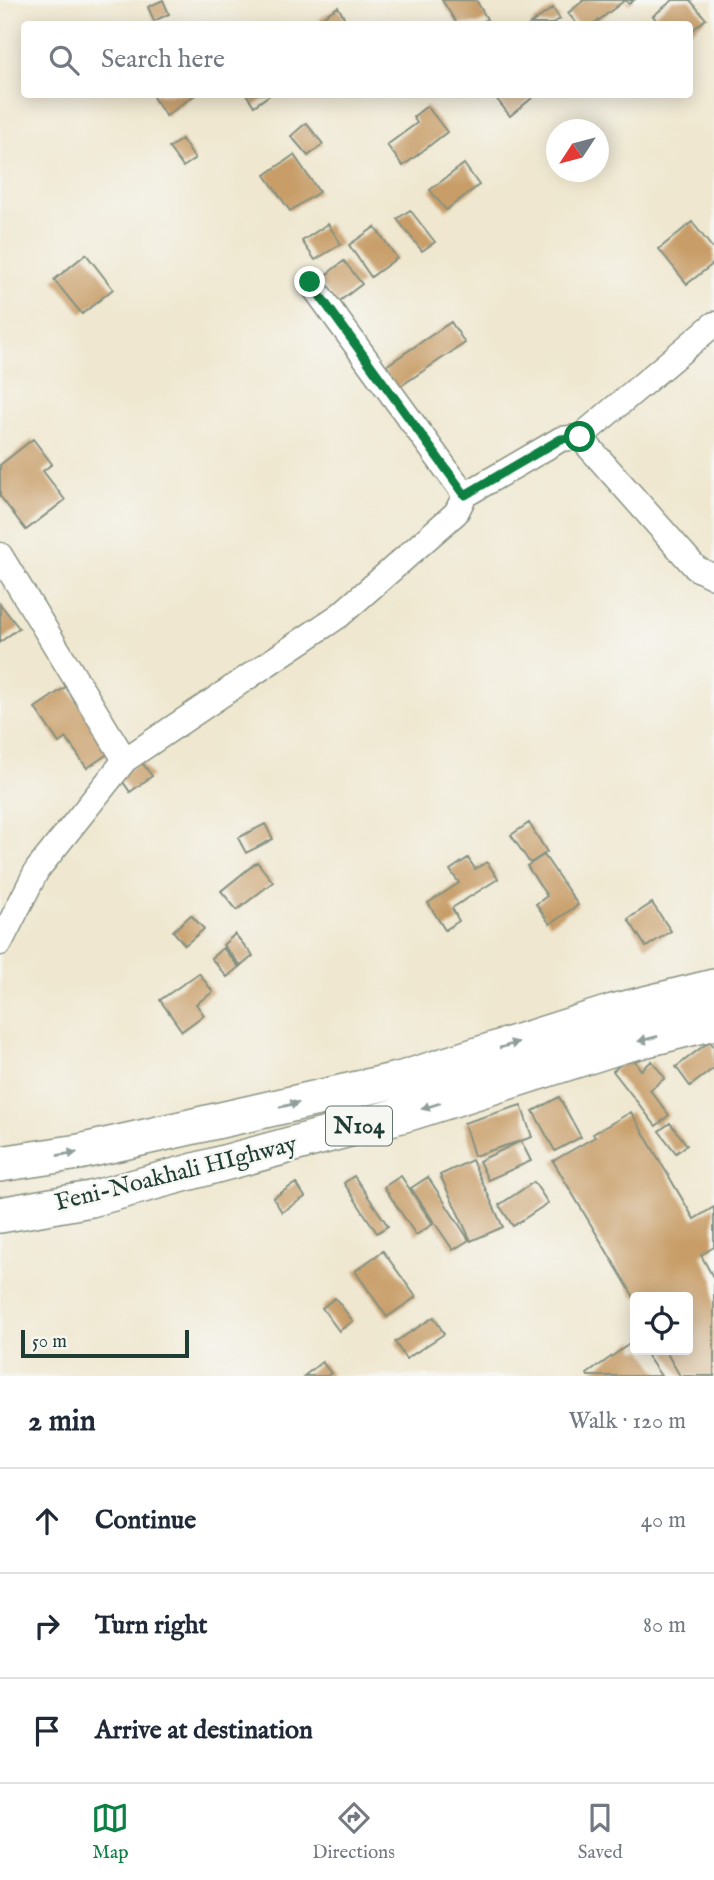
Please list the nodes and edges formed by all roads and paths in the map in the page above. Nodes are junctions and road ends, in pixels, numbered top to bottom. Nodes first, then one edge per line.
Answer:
1 (310, 282) dead end
2 (714, 324) edge
3 (580, 437) junction
4 (465, 495) junction
5 (0, 555) edge
6 (714, 577) edge
7 (125, 760) junction
8 (0, 943) edge
9 (714, 986) edge
10 (714, 1022) edge
11 (0, 1164) edge
12 (0, 1215) edge

1 - 4 street
2 - 3 street
3 - 4 street
3 - 6 street
4 - 7 street
5 - 7 street
7 - 8 street
11 -> 9 highway, Feni-Noakhali HIghway / N104
10 -> 12 highway, Feni-Noakhali HIghway / N104

